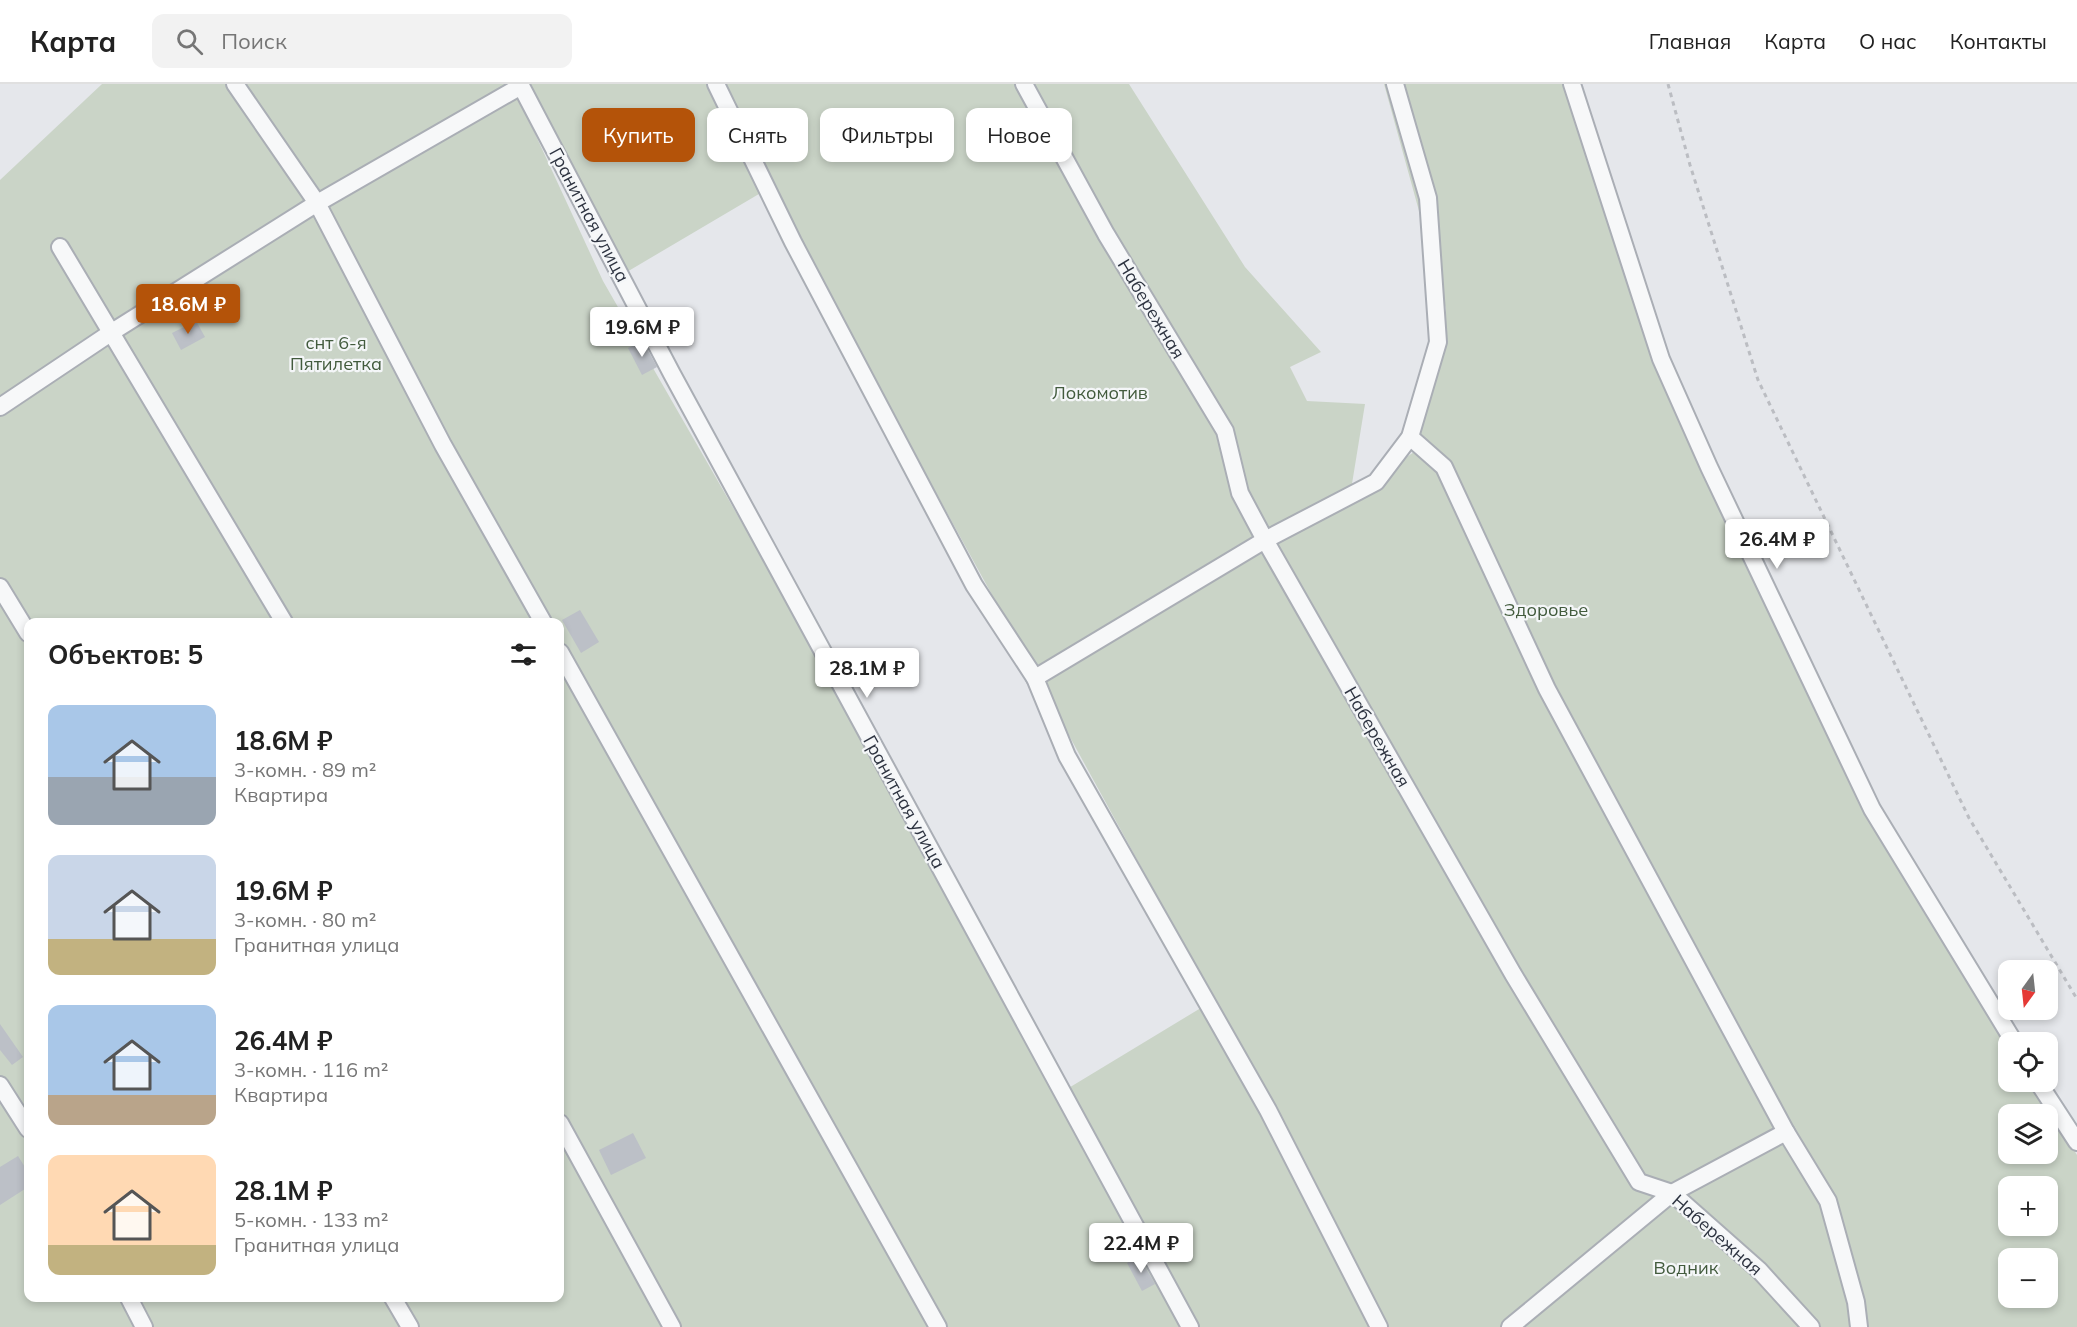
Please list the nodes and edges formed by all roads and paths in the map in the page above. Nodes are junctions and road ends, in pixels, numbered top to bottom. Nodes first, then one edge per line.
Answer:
1 (235, 84) edge
2 (716, 84) edge
3 (1024, 84) edge
4 (1395, 84) edge
5 (1572, 84) edge
6 (1668, 84) edge
7 (520, 85) edge
8 (317, 203) junction
9 (60, 248) dead end
10 (112, 332) junction
11 (0, 407) edge
12 (1410, 437) junction
13 (1265, 540) junction
14 (0, 587) edge
15 (282, 618) edge
16 (541, 618) edge
17 (24, 626) edge
18 (564, 659) edge
19 (1035, 678) junction
20 (2077, 999) edge
21 (2008, 1032) edge
22 (0, 1084) edge
23 (2044, 1092) edge
24 (24, 1123) edge
25 (564, 1130) edge
26 (1786, 1132) junction
27 (2077, 1142) edge
28 (1672, 1193) junction
29 (131, 1302) edge
30 (395, 1302) edge
31 (144, 1327) edge
32 (410, 1327) edge
33 (672, 1327) edge
34 (938, 1327) edge
35 (1190, 1327) edge
36 (1379, 1327) edge
37 (1510, 1327) edge
38 (1811, 1327) edge
39 (1859, 1327) edge

1 - 8 street
2 - 19 street
3 - 13 street, Набережная
4 - 12 street
5 - 21 street
6 - 20 path
7 - 8 street
7 - 35 street, Гранитная улица
8 - 10 street
8 - 16 street
9 - 10 street
10 - 11 street
10 - 15 street
12 - 13 street
12 - 26 street
13 - 19 street
13 - 28 street, Набережная
14 - 17 street
18 - 34 street
19 - 36 street
22 - 24 street
23 - 27 street
25 - 33 street
26 - 28 street
26 - 39 street
28 - 37 street
28 - 38 street, Набережная
29 - 31 street
30 - 32 street

